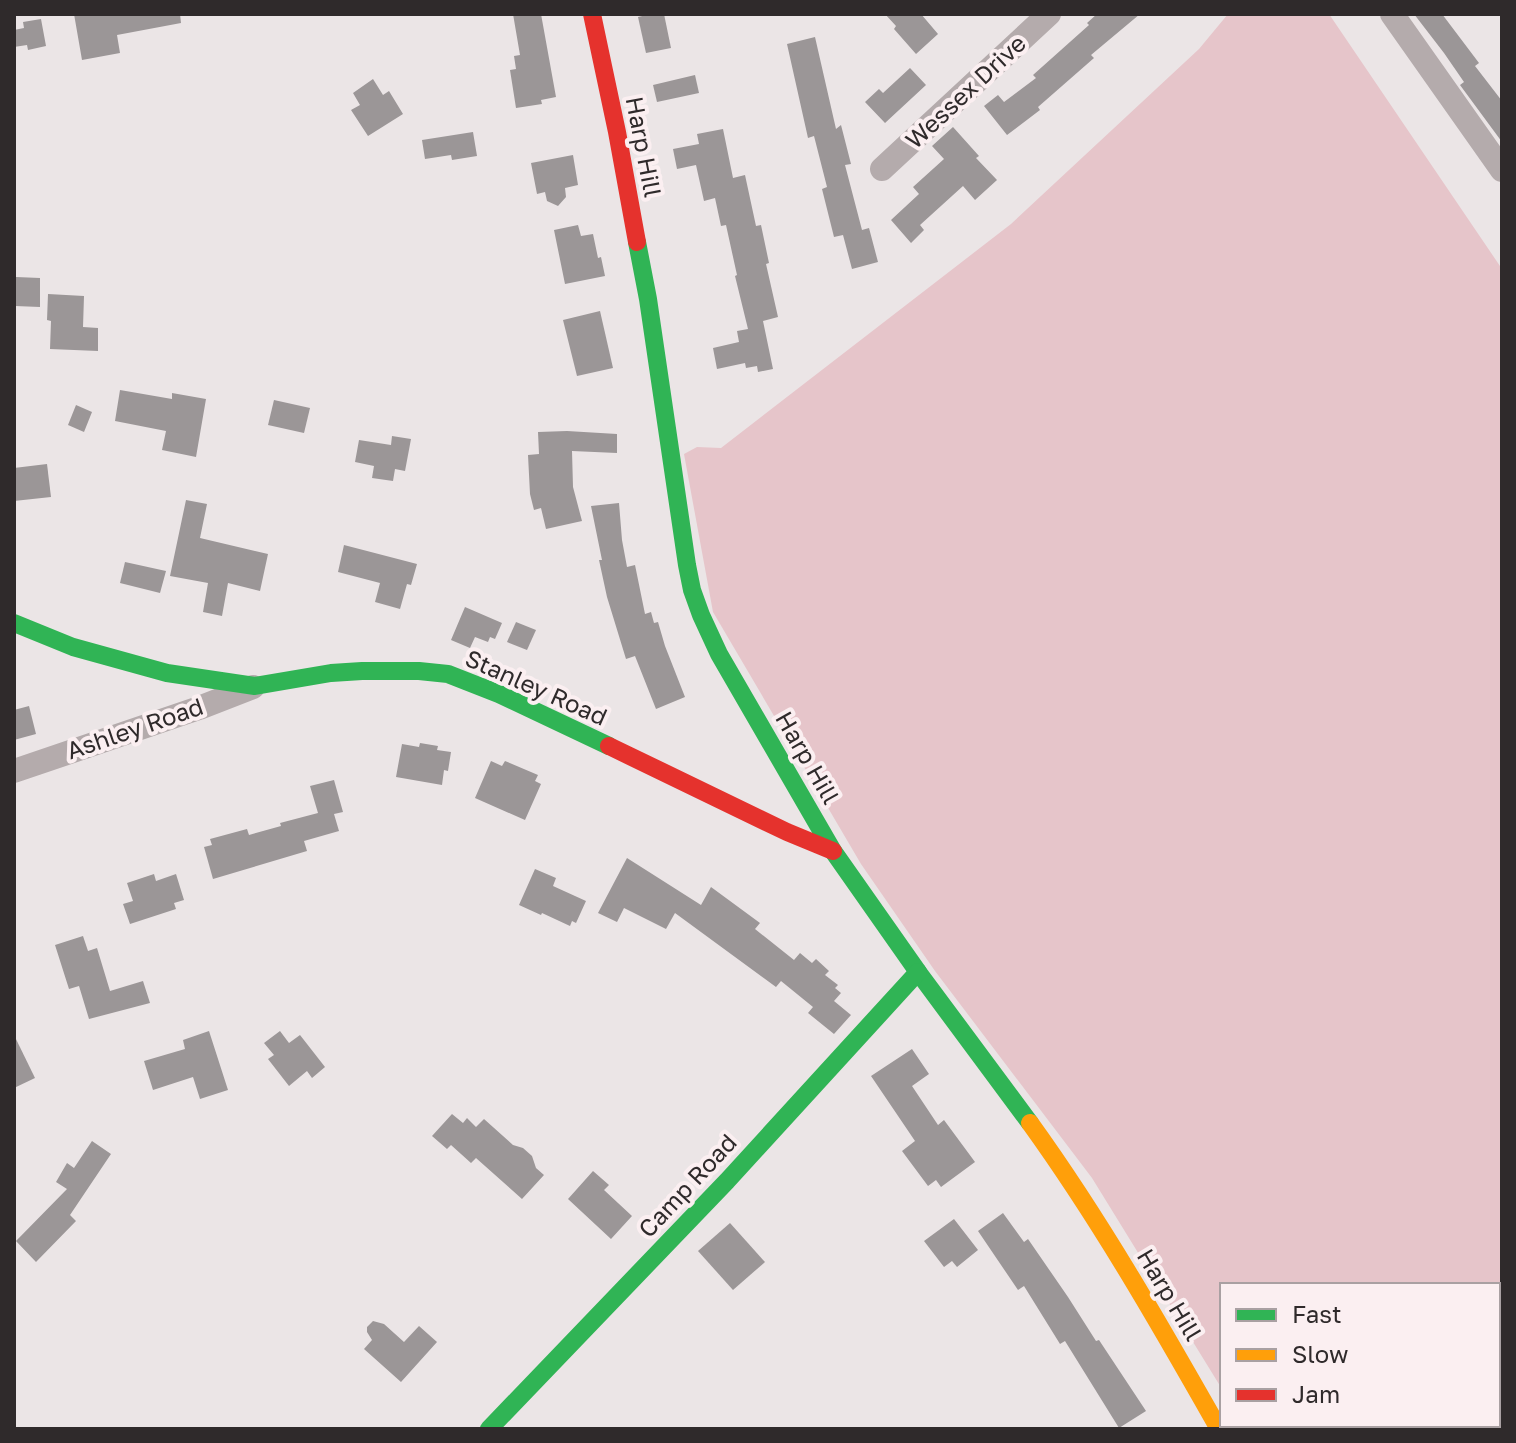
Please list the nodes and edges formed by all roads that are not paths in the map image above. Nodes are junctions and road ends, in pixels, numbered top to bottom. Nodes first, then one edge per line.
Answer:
1 (592, 14) edge
2 (1049, 14) edge
3 (1392, 14) edge
4 (882, 169) dead end
5 (1502, 170) edge
6 (14, 623) edge
7 (177, 675) junction
8 (255, 686) junction
9 (182, 714) junction
10 (14, 771) edge
11 (833, 851) junction
12 (918, 972) junction
13 (489, 1429) edge
14 (1219, 1429) edge

1 - 11 street, Harp Hill
2 - 4 street, Wessex Drive
3 - 5 street
6 - 7 street, Stanley Road
7 - 8 street, Stanley Road
7 - 9 street
8 - 9 street, Ashley Road
8 - 11 street, Stanley Road
9 - 10 street, Ashley Road
11 - 12 street, Harp Hill
12 - 13 street, Camp Road
12 - 14 street, Harp Hill

